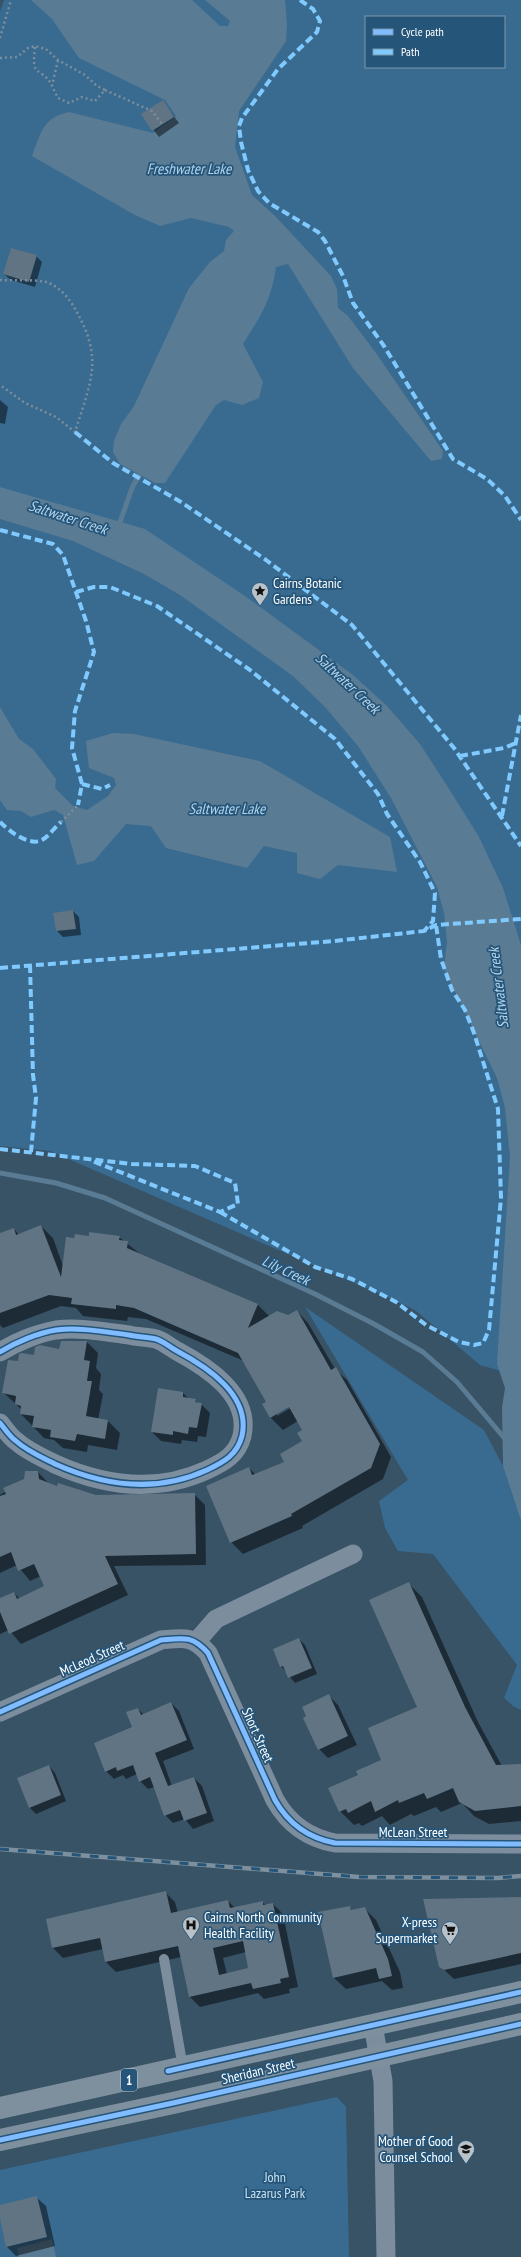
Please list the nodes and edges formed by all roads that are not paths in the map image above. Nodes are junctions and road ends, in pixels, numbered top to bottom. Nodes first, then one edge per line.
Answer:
1 (0, 1352) edge
2 (0, 1423) edge
3 (353, 1554) dead end
4 (196, 1642) junction
5 (0, 1712) edge
6 (306, 1833) joint
7 (521, 1844) edge
8 (164, 1959) dead end
9 (521, 1992) edge
10 (521, 2024) edge
11 (373, 2025) junction
12 (380, 2055) junction
13 (183, 2068) junction
14 (0, 2108) edge
15 (0, 2140) edge
16 (386, 2257) edge

1 - 2 street
3 - 4 street
4 - 5 street, McLeod Street
4 - 6 street, Short Street
6 - 7 street, McLean Street
8 - 13 lane
9 - 11 highway, Sheridan Street / 1
10 - 12 highway, Sheridan Street / 1
11 - 12 street
11 - 13 highway, Sheridan Street / 1
12 - 15 highway, Sheridan Street / 1
12 - 16 street
13 - 14 highway, Sheridan Street / 1

